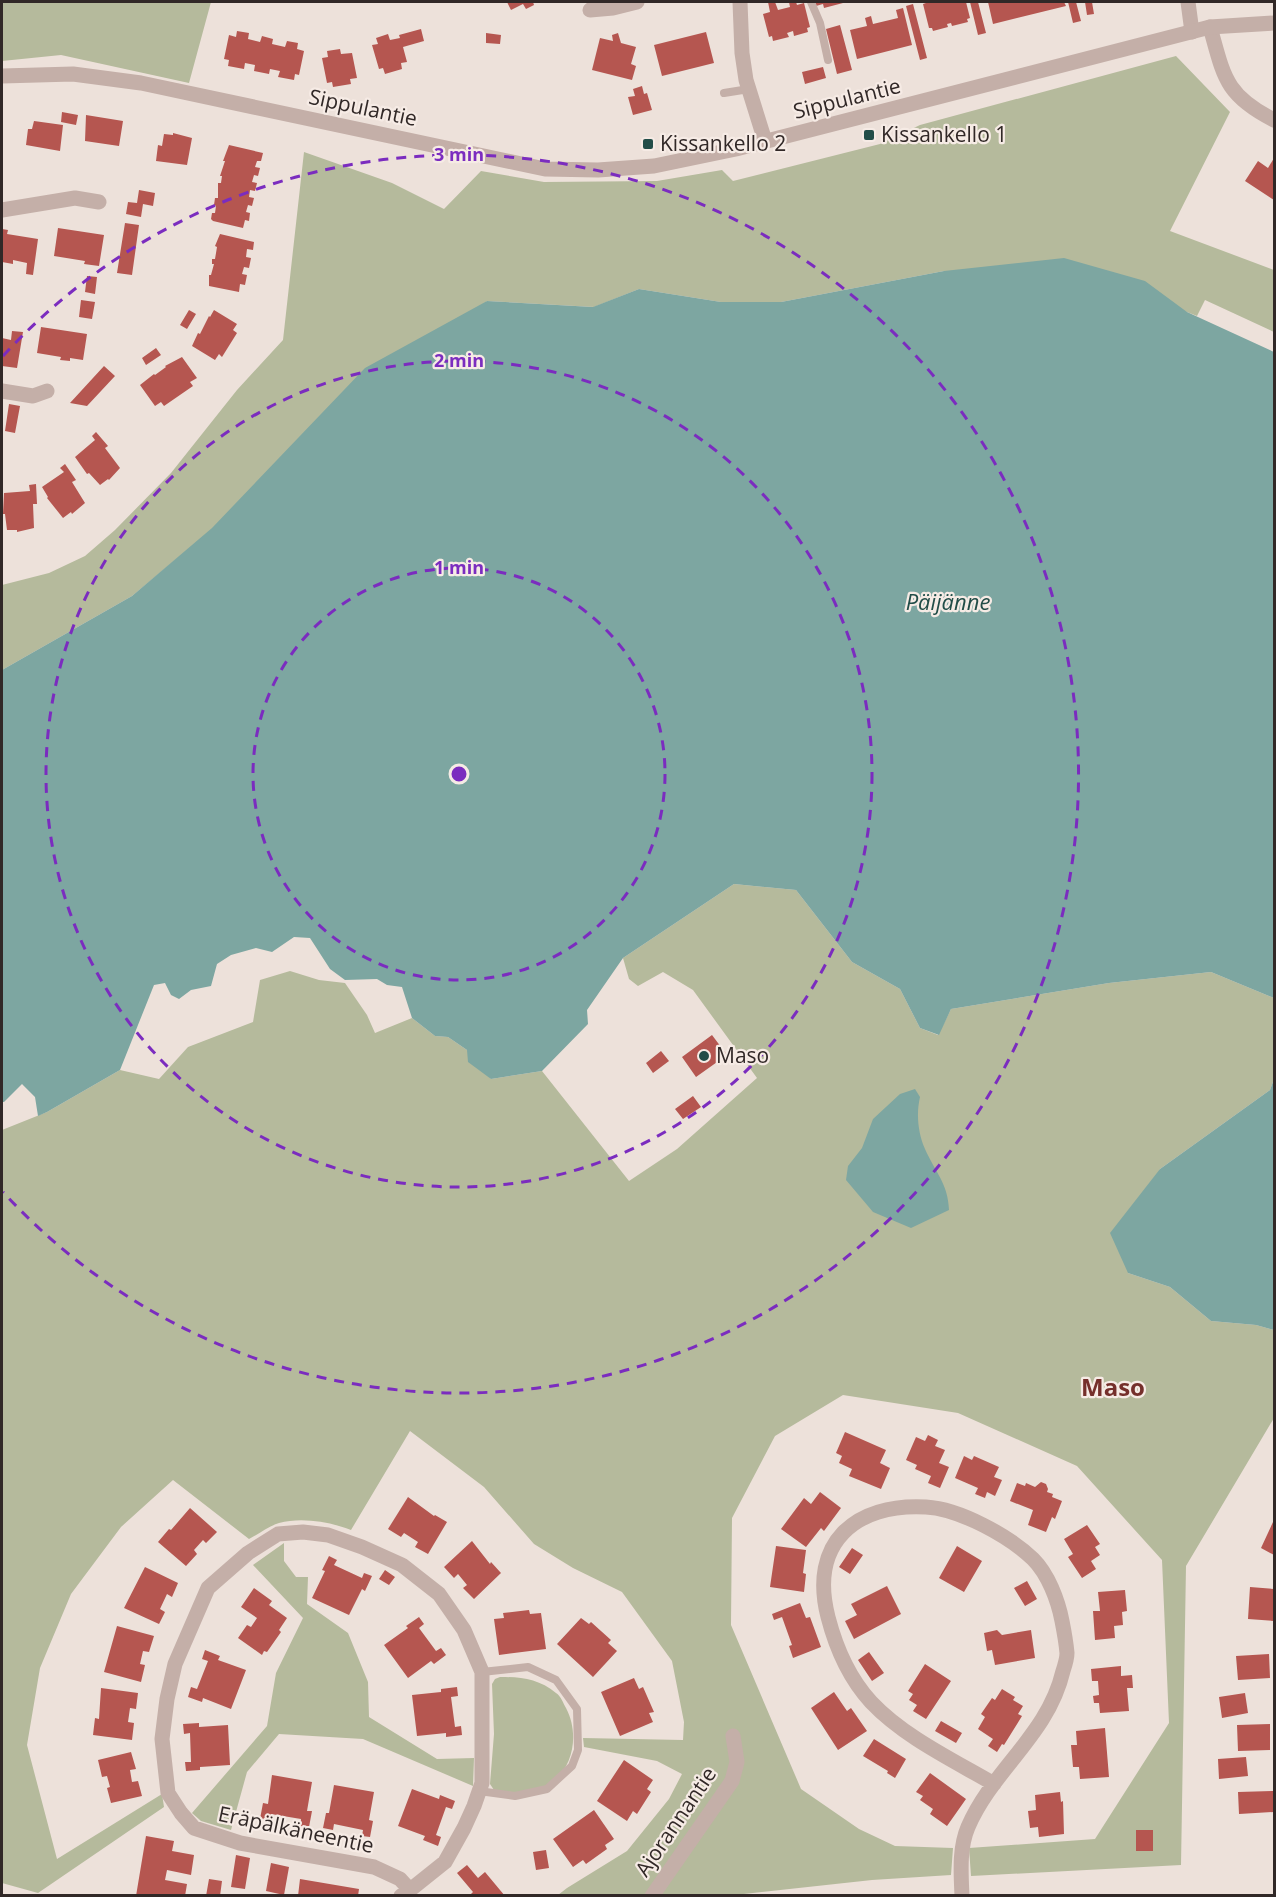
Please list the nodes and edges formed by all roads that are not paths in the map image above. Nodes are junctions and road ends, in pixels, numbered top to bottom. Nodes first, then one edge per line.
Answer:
1 (637, 2) edge
2 (740, 2) edge
3 (811, 2) edge
4 (1188, 2) edge
5 (590, 10) dead end
6 (1275, 22) edge
7 (1210, 27) junction
8 (1192, 32) junction
9 (828, 60) dead end
10 (2, 76) edge
11 (749, 89) junction
12 (724, 93) dead end
13 (1275, 120) edge
14 (765, 141) junction
15 (99, 202) dead end
16 (2, 210) edge
17 (2, 391) edge
18 (46, 391) dead end
19 (482, 1672) junction
20 (733, 1736) dead end
21 (994, 1784) junction
22 (479, 1791) junction
23 (406, 1893) edge
24 (652, 1896) edge
25 (962, 1896) edge

1 - 5 street
2 - 11 street
3 - 9 lane
4 - 8 street
6 - 7 street, Sippulantie
7 - 8 street, Sippulantie
7 - 13 street
8 - 14 street, Sippulantie
10 - 14 street, Sippulantie
11 - 12 lane
11 - 14 street
15 - 16 street
17 - 18 street
19 - 22 street, Eräpälkäneentie
19 - 22 lane
19 - 23 street, Eräpälkäneentie
20 - 24 street, Ajorannantie
21 - 21 street
21 - 25 street
22 - 23 street, Eräpälkäneentie

